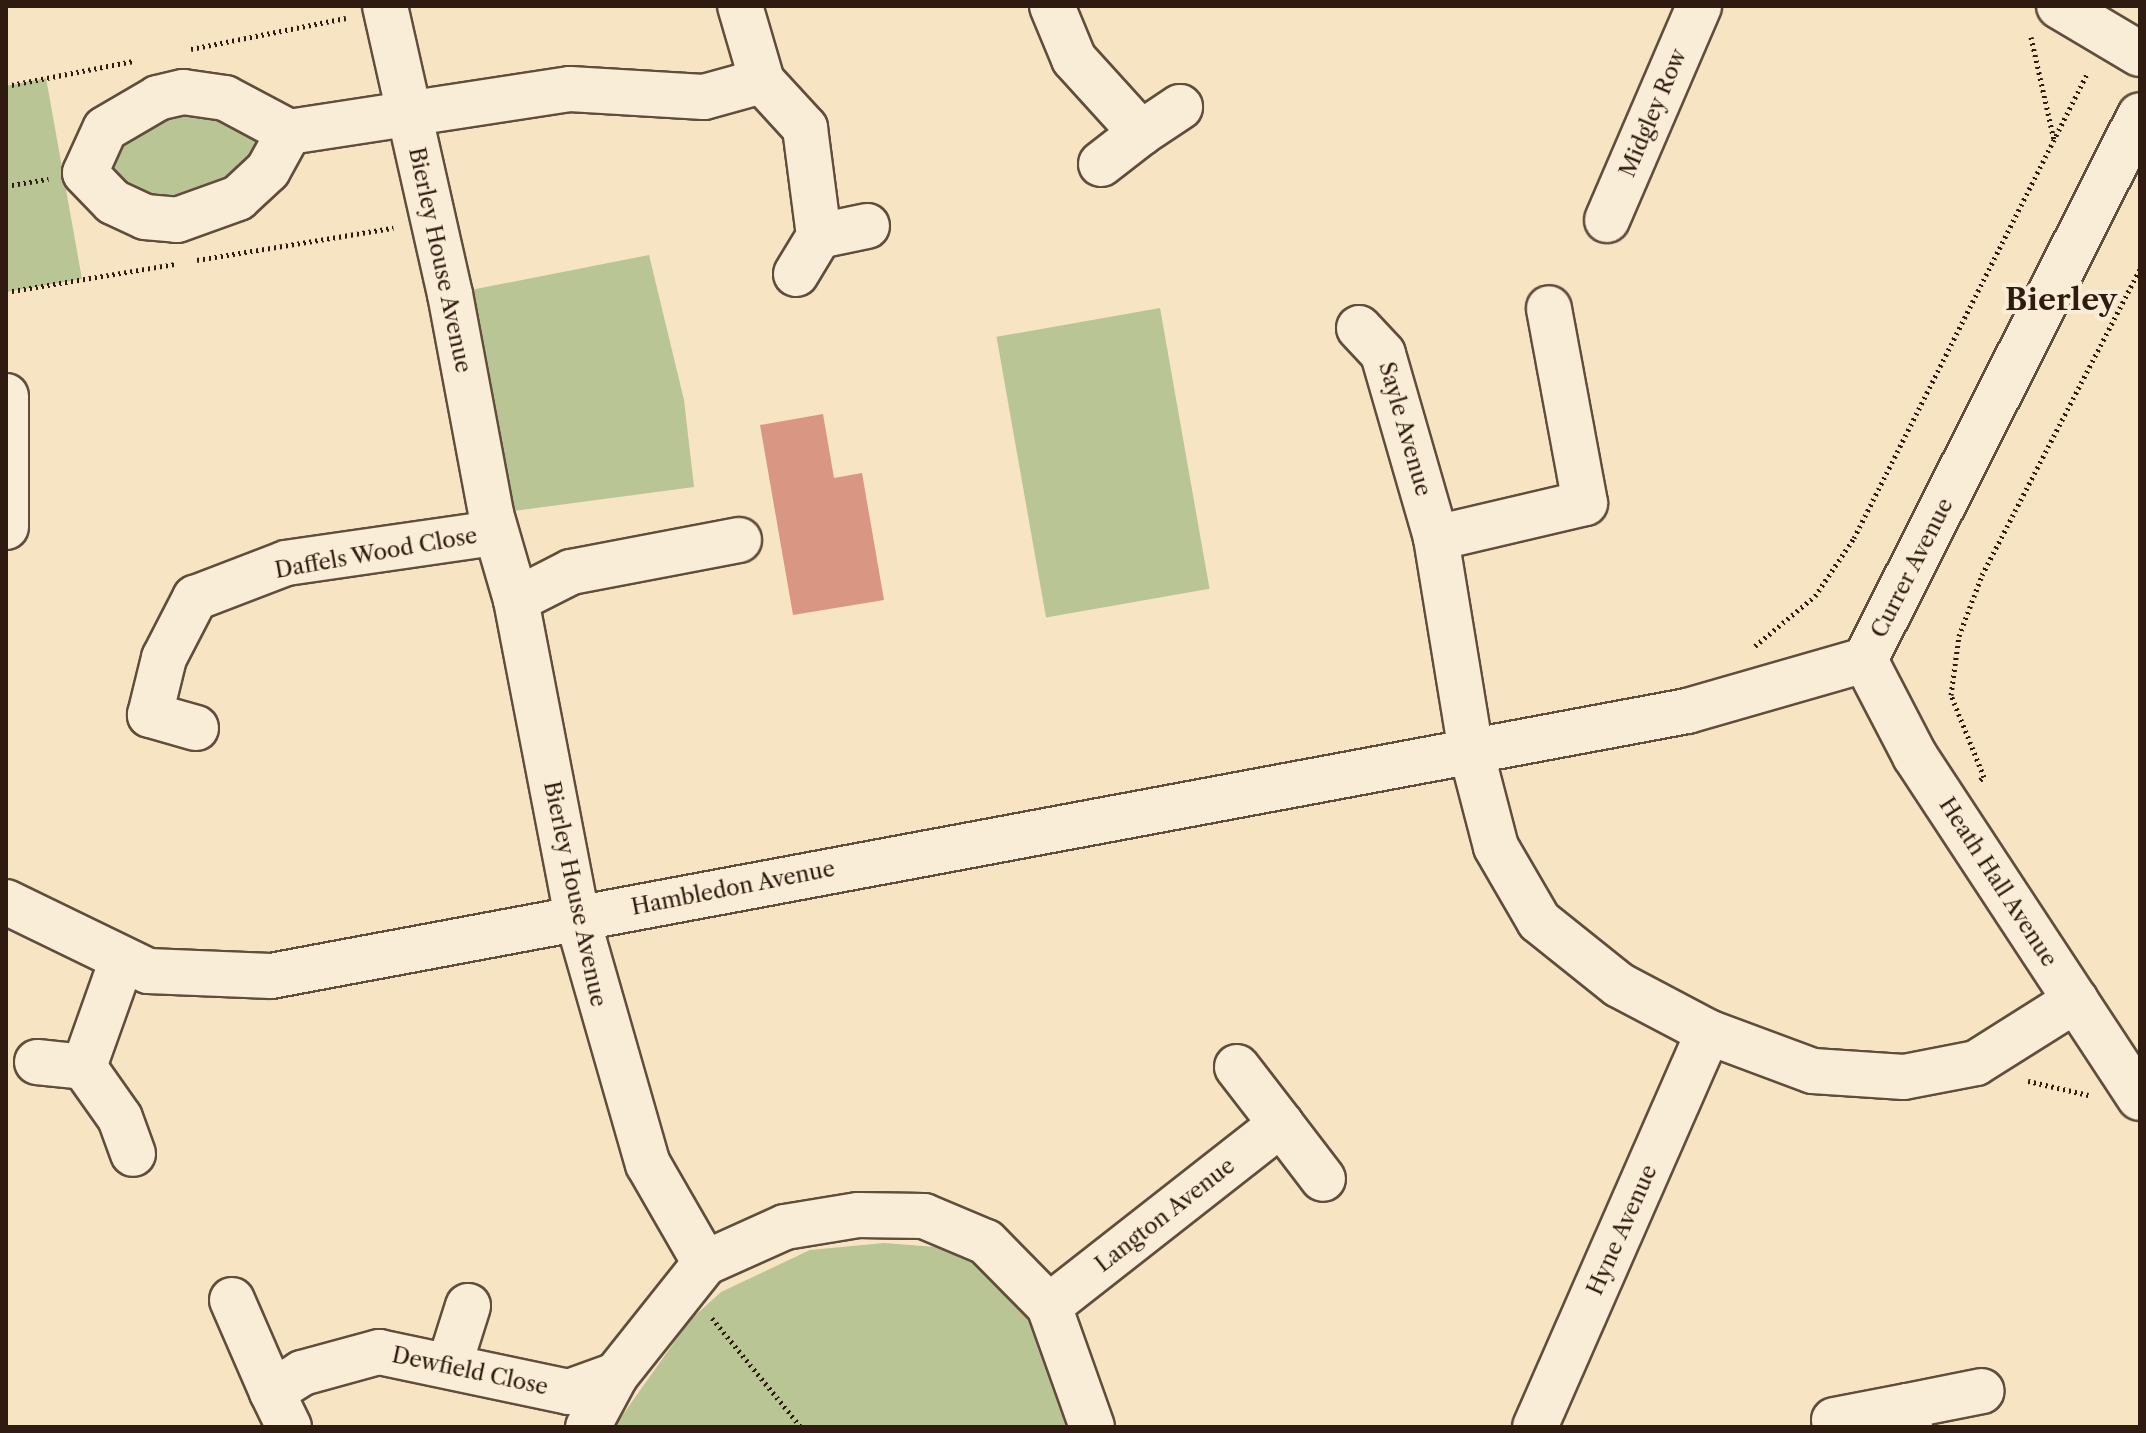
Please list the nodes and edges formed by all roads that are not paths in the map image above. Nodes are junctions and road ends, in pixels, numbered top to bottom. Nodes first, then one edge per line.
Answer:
1 (385, 6) edge
2 (740, 6) edge
3 (1052, 6) edge
4 (1699, 6) edge
5 (2048, 18) edge
6 (2124, 44) edge
7 (762, 81) junction
8 (1180, 107) dead end
9 (2140, 115) edge
10 (408, 116) junction
11 (289, 132) dead end
12 (1141, 133) junction
13 (1101, 164) dead end
14 (1607, 220) dead end
15 (867, 226) dead end
16 (819, 236) junction
17 (796, 274) dead end
18 (1549, 308) dead end
19 (1359, 328) dead end
20 (6, 396) edge
21 (6, 527) edge
22 (495, 533) junction
23 (1436, 538) junction
24 (739, 540) dead end
25 (516, 600) junction
26 (1865, 660) junction
27 (196, 728) dead end
28 (1471, 751) junction
29 (6, 902) edge
30 (577, 917) junction
31 (122, 960) junction
32 (2076, 1000) junction
33 (1708, 1032) junction
34 (37, 1062) dead end
35 (84, 1067) junction
36 (1237, 1067) dead end
37 (2134, 1090) edge
38 (1281, 1124) junction
39 (133, 1154) dead end
40 (1323, 1179) dead end
41 (696, 1274) junction
42 (232, 1300) dead end
43 (468, 1306) dead end
44 (1049, 1306) junction
45 (449, 1366) junction
46 (616, 1375) junction
47 (1982, 1391) dead end
48 (280, 1410) edge
49 (1909, 1417) edge
50 (1834, 1420) dead end
51 (588, 1427) edge
52 (1092, 1427) edge
53 (1535, 1427) edge

1 - 10 street, Bierley House Avenue
2 - 7 street
3 - 12 street
4 - 14 street, Midgley Row
5 - 6 street
7 - 10 street
7 - 16 street
8 - 12 street
9 - 26 street, Currer Avenue
10 - 11 street
10 - 22 street, Bierley House Avenue
12 - 13 street
15 - 16 street
16 - 17 street
18 - 23 street
19 - 23 street, Sayle Avenue
20 - 21 street
22 - 25 street, Bierley House Avenue
22 - 27 street, Daffels Wood Close
23 - 28 street, Sayle Avenue
24 - 25 street
25 - 30 street, Bierley House Avenue
26 - 28 street, Currer Avenue
26 - 32 street, Heath Hall Avenue
28 - 30 street, Hambledon Avenue
28 - 33 street, Sayle Avenue
29 - 31 street, Hambledon Avenue
30 - 31 street, Hambledon Avenue
30 - 41 street, Bierley House Avenue
31 - 35 street
32 - 33 street, Sayle Avenue
32 - 37 street, Heath Hall Avenue
33 - 53 street, Hyne Avenue
34 - 35 street
35 - 39 street
36 - 38 street
38 - 40 street
38 - 44 street, Langton Avenue
41 - 44 street
41 - 46 street
42 - 48 street
43 - 45 street
44 - 52 street
45 - 46 street, Dewfield Close
45 - 48 street, Dewfield Close
46 - 51 street
47 - 49 street
49 - 50 street

